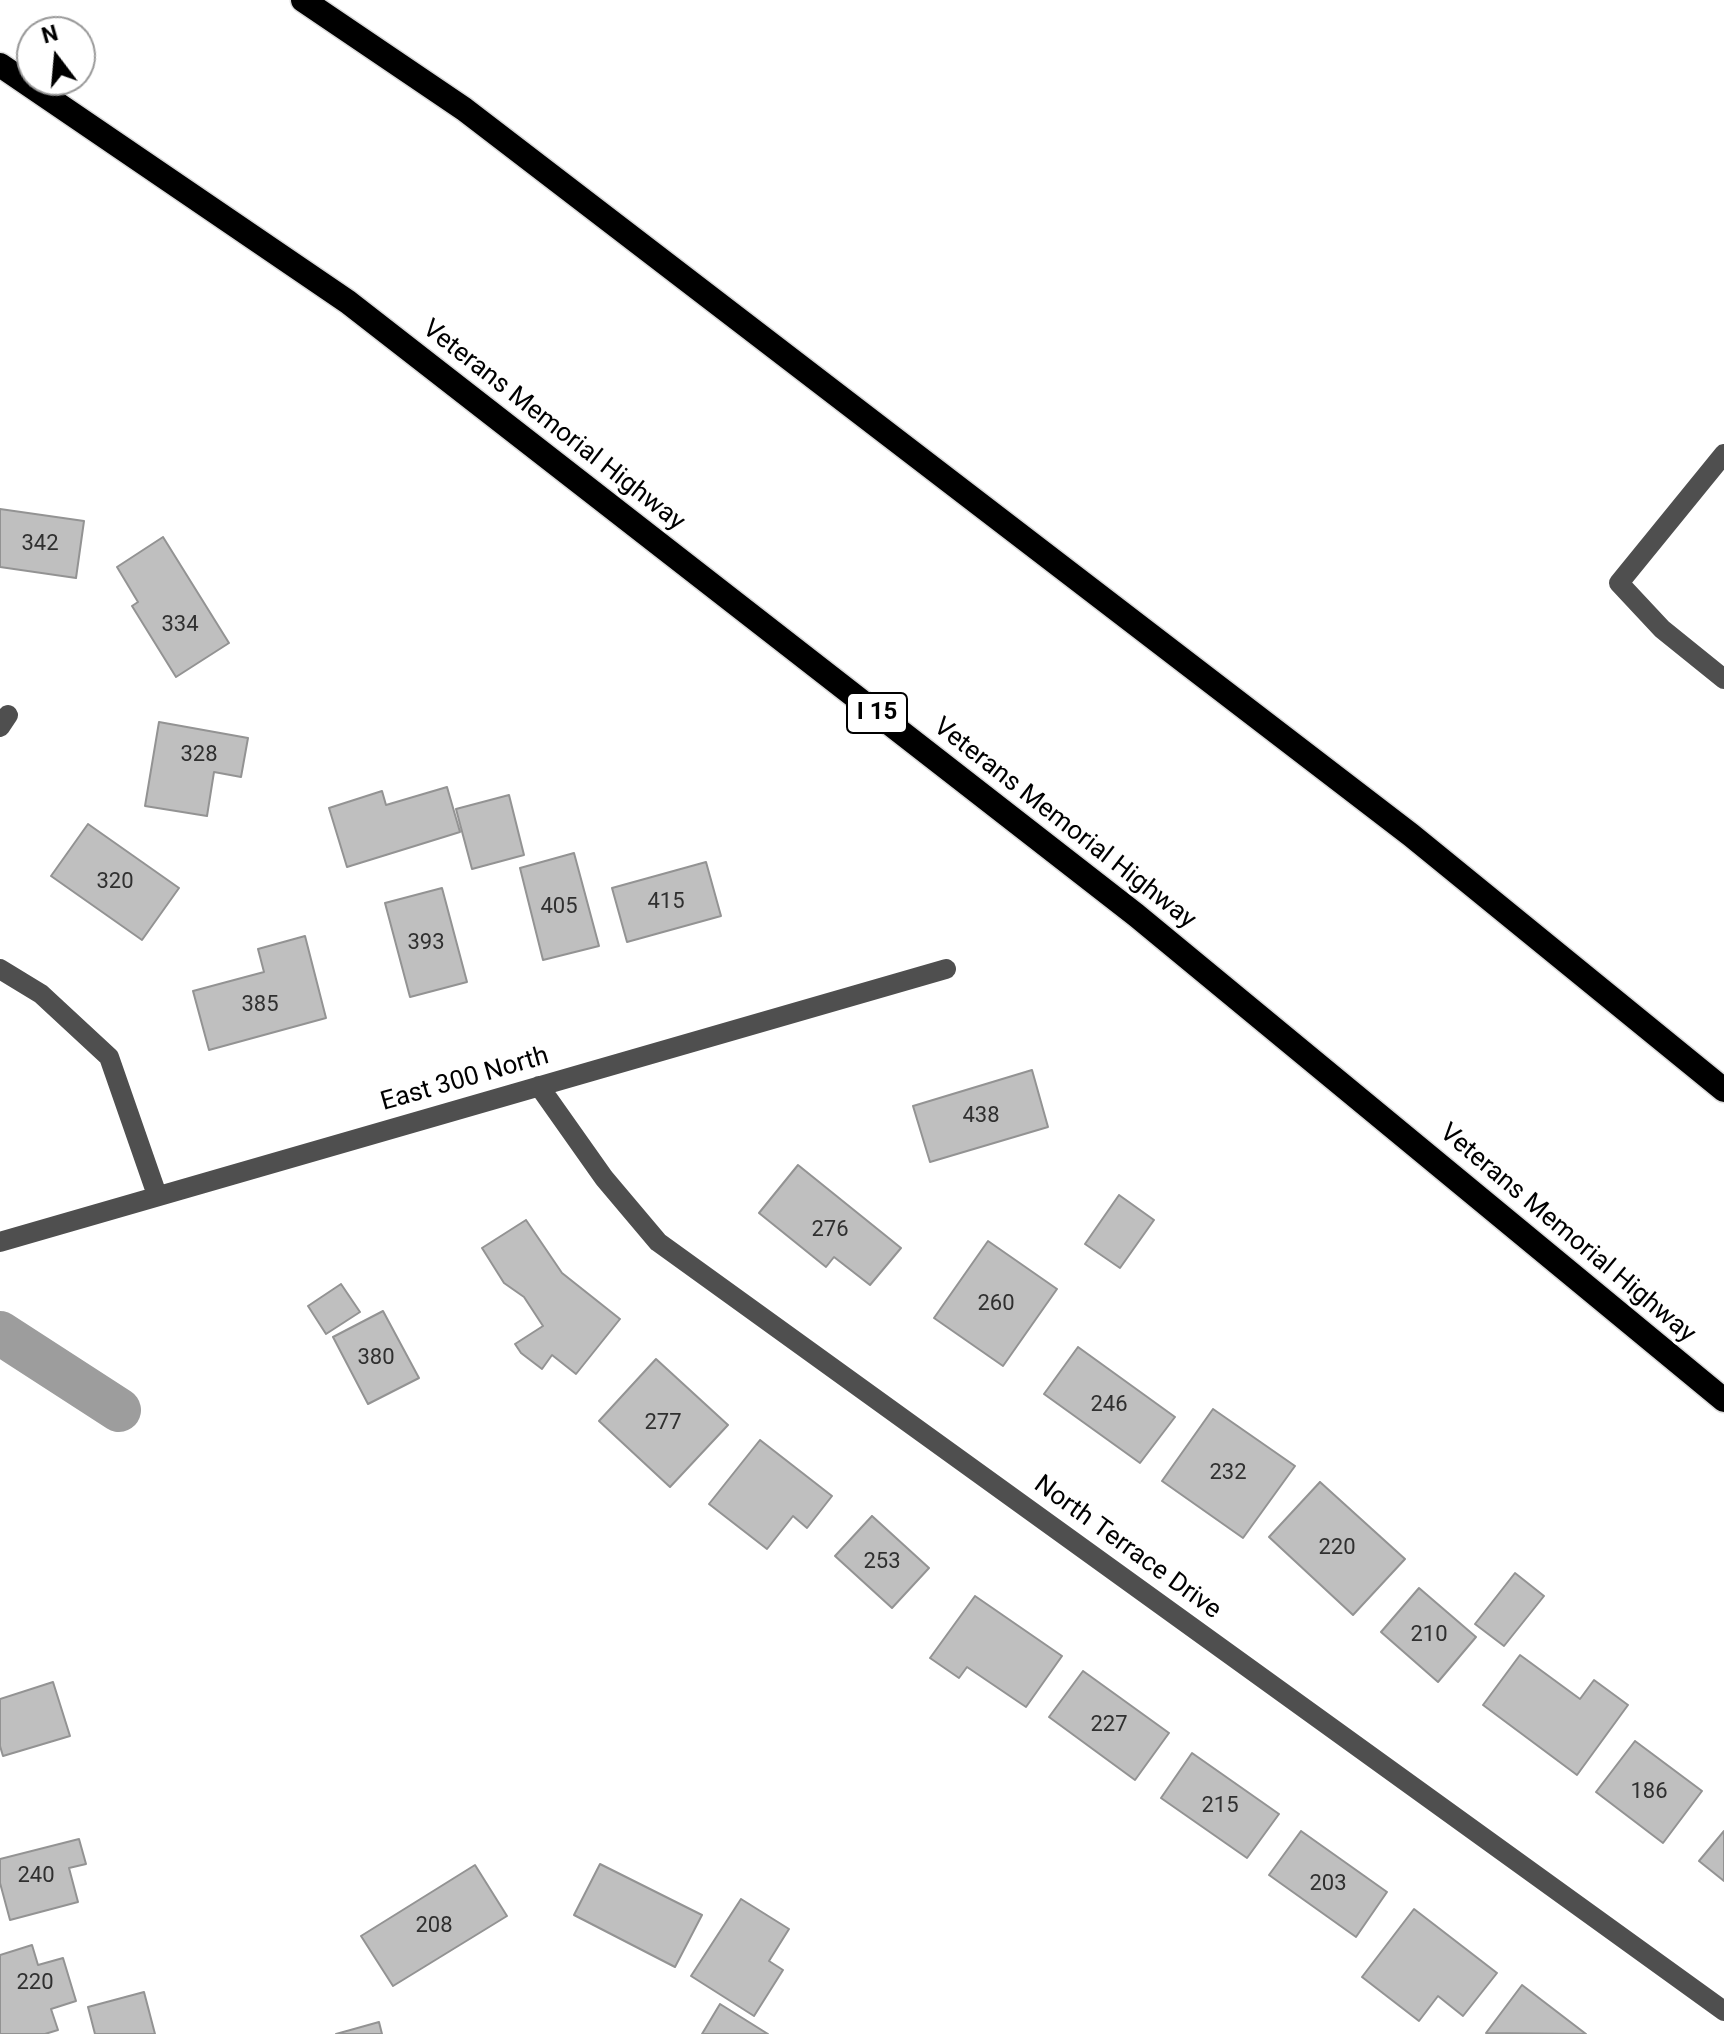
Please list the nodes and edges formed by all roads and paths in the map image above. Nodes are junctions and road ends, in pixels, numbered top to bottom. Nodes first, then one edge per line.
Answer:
1 (303, 0) edge
2 (0, 65) edge
3 (0, 78) edge
4 (77, 116) junction
5 (1724, 454) edge
6 (1724, 679) edge
7 (0, 969) edge
8 (946, 969) dead end
9 (539, 1086) junction
10 (1724, 1090) edge
11 (157, 1195) junction
12 (0, 1242) edge
13 (1724, 1400) edge
14 (1724, 2011) edge

1 - 10 highway
2 - 4 highway, Veterans Memorial Highway / I 15
3 - 4 highway
4 - 13 highway, Veterans Memorial Highway / I 15
5 - 6 street
7 - 11 street
8 - 9 street, East 300 North
9 - 11 street, East 300 North
9 - 14 street, North Terrace Drive
11 - 12 street, East 300 North

